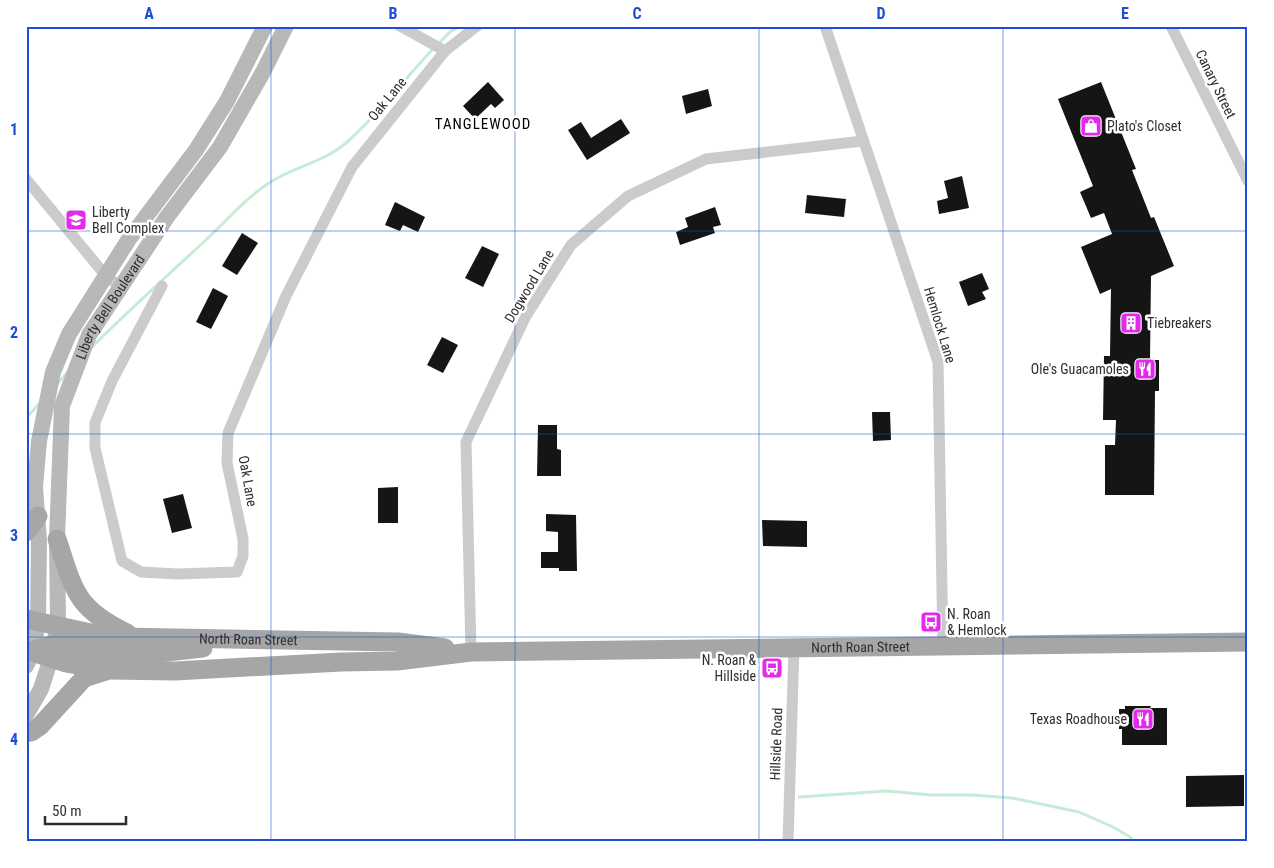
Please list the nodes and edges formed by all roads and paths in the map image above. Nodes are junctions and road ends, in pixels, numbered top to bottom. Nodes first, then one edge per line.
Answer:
1 (266, 26) edge
2 (286, 26) edge
3 (400, 26) edge
4 (477, 26) edge
5 (825, 26) edge
6 (1171, 26) edge
7 (445, 52) junction
8 (863, 141) junction
9 (194, 154) junction
10 (207, 165) junction
11 (26, 179) edge
12 (1248, 181) edge
13 (106, 276) junction
14 (162, 286) dead end
15 (122, 287) junction
16 (38, 516) junction
17 (26, 532) edge
18 (57, 539) junction
19 (32, 620) edge
20 (132, 636) junction
21 (235, 639) junction
22 (1248, 642) edge
23 (943, 646) junction
24 (794, 648) junction
25 (42, 649) edge
26 (471, 652) junction
27 (111, 670) junction
28 (26, 715) edge
29 (26, 733) edge
30 (788, 842) edge

1 - 9 street, Liberty Bell Boulevard
2 - 10 street, Liberty Bell Boulevard
3 - 7 street
4 - 7 street, Oak Lane
5 - 8 street, Hemlock Lane
6 - 12 street, Canary Street
7 - 14 street, Oak Lane
8 - 23 street, Hemlock Lane
8 - 26 street, Dogwood Lane
9 - 10 street
9 - 13 street, Liberty Bell Boulevard
10 - 15 street, Liberty Bell Boulevard
11 - 13 street
13 - 15 street
13 - 16 street, Liberty Bell Boulevard
15 - 18 street, Liberty Bell Boulevard
16 - 17 main road
16 - 19 street, Liberty Bell Boulevard
18 - 20 main road
18 - 25 street, Liberty Bell Boulevard
19 - 25 main road
19 - 25 street
20 - 21 main road, North Roan Street
20 - 25 main road, North Roan Street
21 - 25 main road
21 - 26 main road, North Roan Street
22 - 23 main road, North Roan Street
23 - 24 main road, North Roan Street
24 - 26 main road, North Roan Street
24 - 30 street, Hillside Road
25 - 27 main road, North Roan Street
25 - 28 street
26 - 27 main road, North Roan Street
27 - 29 main road

